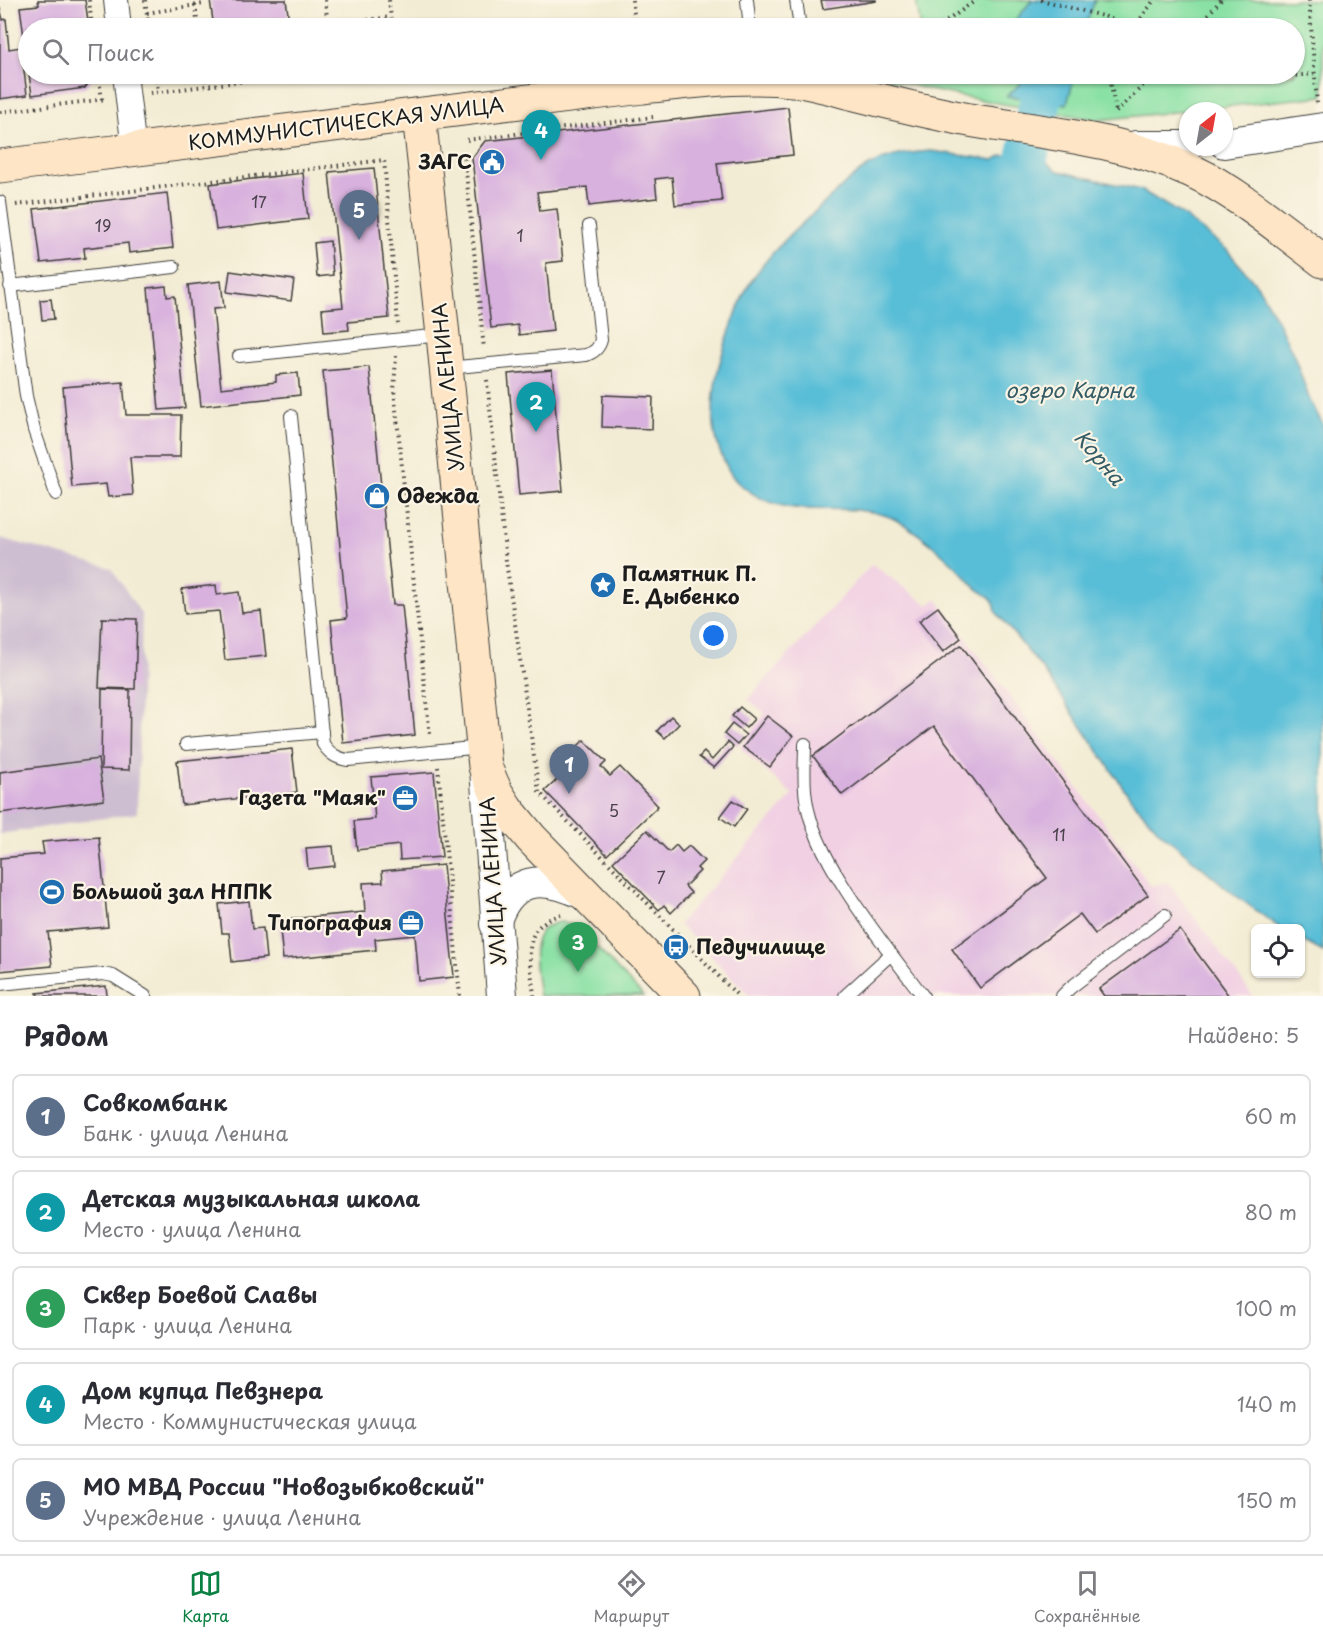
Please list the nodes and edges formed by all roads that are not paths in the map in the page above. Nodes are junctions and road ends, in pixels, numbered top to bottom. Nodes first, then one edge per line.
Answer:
1 (116, 0) edge
2 (747, 0) edge
3 (796, 0) edge
4 (118, 18) edge
5 (749, 18) edge
6 (799, 18) edge
7 (126, 84) edge
8 (671, 84) edge
9 (823, 84) edge
10 (419, 115) junction
11 (1322, 128) edge
12 (1103, 142) junction
13 (1233, 142) edge
14 (1179, 146) edge
15 (134, 150) junction
16 (0, 166) edge
17 (0, 202) edge
18 (1, 208) edge
19 (589, 226) dead end
20 (1323, 261) edge
21 (174, 267) dead end
22 (10, 286) junction
23 (443, 335) junction
24 (239, 356) dead end
25 (446, 368) junction
26 (291, 416) dead end
27 (56, 494) dead end
28 (322, 732) junction
29 (186, 744) dead end
30 (805, 744) dead end
31 (484, 757) junction
32 (573, 904) junction
33 (1166, 915) dead end
34 (495, 924) junction
35 (891, 954) junction
36 (0, 984) edge
37 (145, 996) edge
38 (502, 996) edge
39 (684, 996) edge
40 (845, 996) edge
41 (923, 996) edge
42 (1062, 996) edge

1 - 4 street
2 - 5 lane
3 - 6 lane
7 - 15 street
8 - 10 main road, КОММУНИСТИЧЕСКАЯ УЛИЦА
9 - 12 main road, КОММУНИСТИЧЕСКАЯ УЛИЦА
10 - 15 main road, КОММУНИСТИЧЕСКАЯ УЛИЦА
10 - 23 main road, УЛИЦА ЛЕНИНА
11 - 13 street
12 - 14 street, КОММУНИСТИЧЕСКАЯ УЛИЦА
12 - 20 main road
15 - 16 main road, КОММУНИСТИЧЕСКАЯ УЛИЦА
17 - 18 lane
18 - 22 lane
19 - 25 lane
21 - 22 lane
22 - 27 lane
23 - 24 lane
23 - 25 main road, УЛИЦА ЛЕНИНА
25 - 31 main road, УЛИЦА ЛЕНИНА
26 - 28 lane
28 - 29 lane
28 - 31 lane
30 - 35 lane
31 - 32 main road, УЛИЦА ЛЕНИНА
31 - 34 street, УЛИЦА ЛЕНИНА
32 - 34 street
32 - 39 main road, УЛИЦА ЛЕНИНА
33 - 42 lane
34 - 38 street, УЛИЦА ЛЕНИНА
35 - 40 lane
35 - 41 lane
36 - 37 lane

